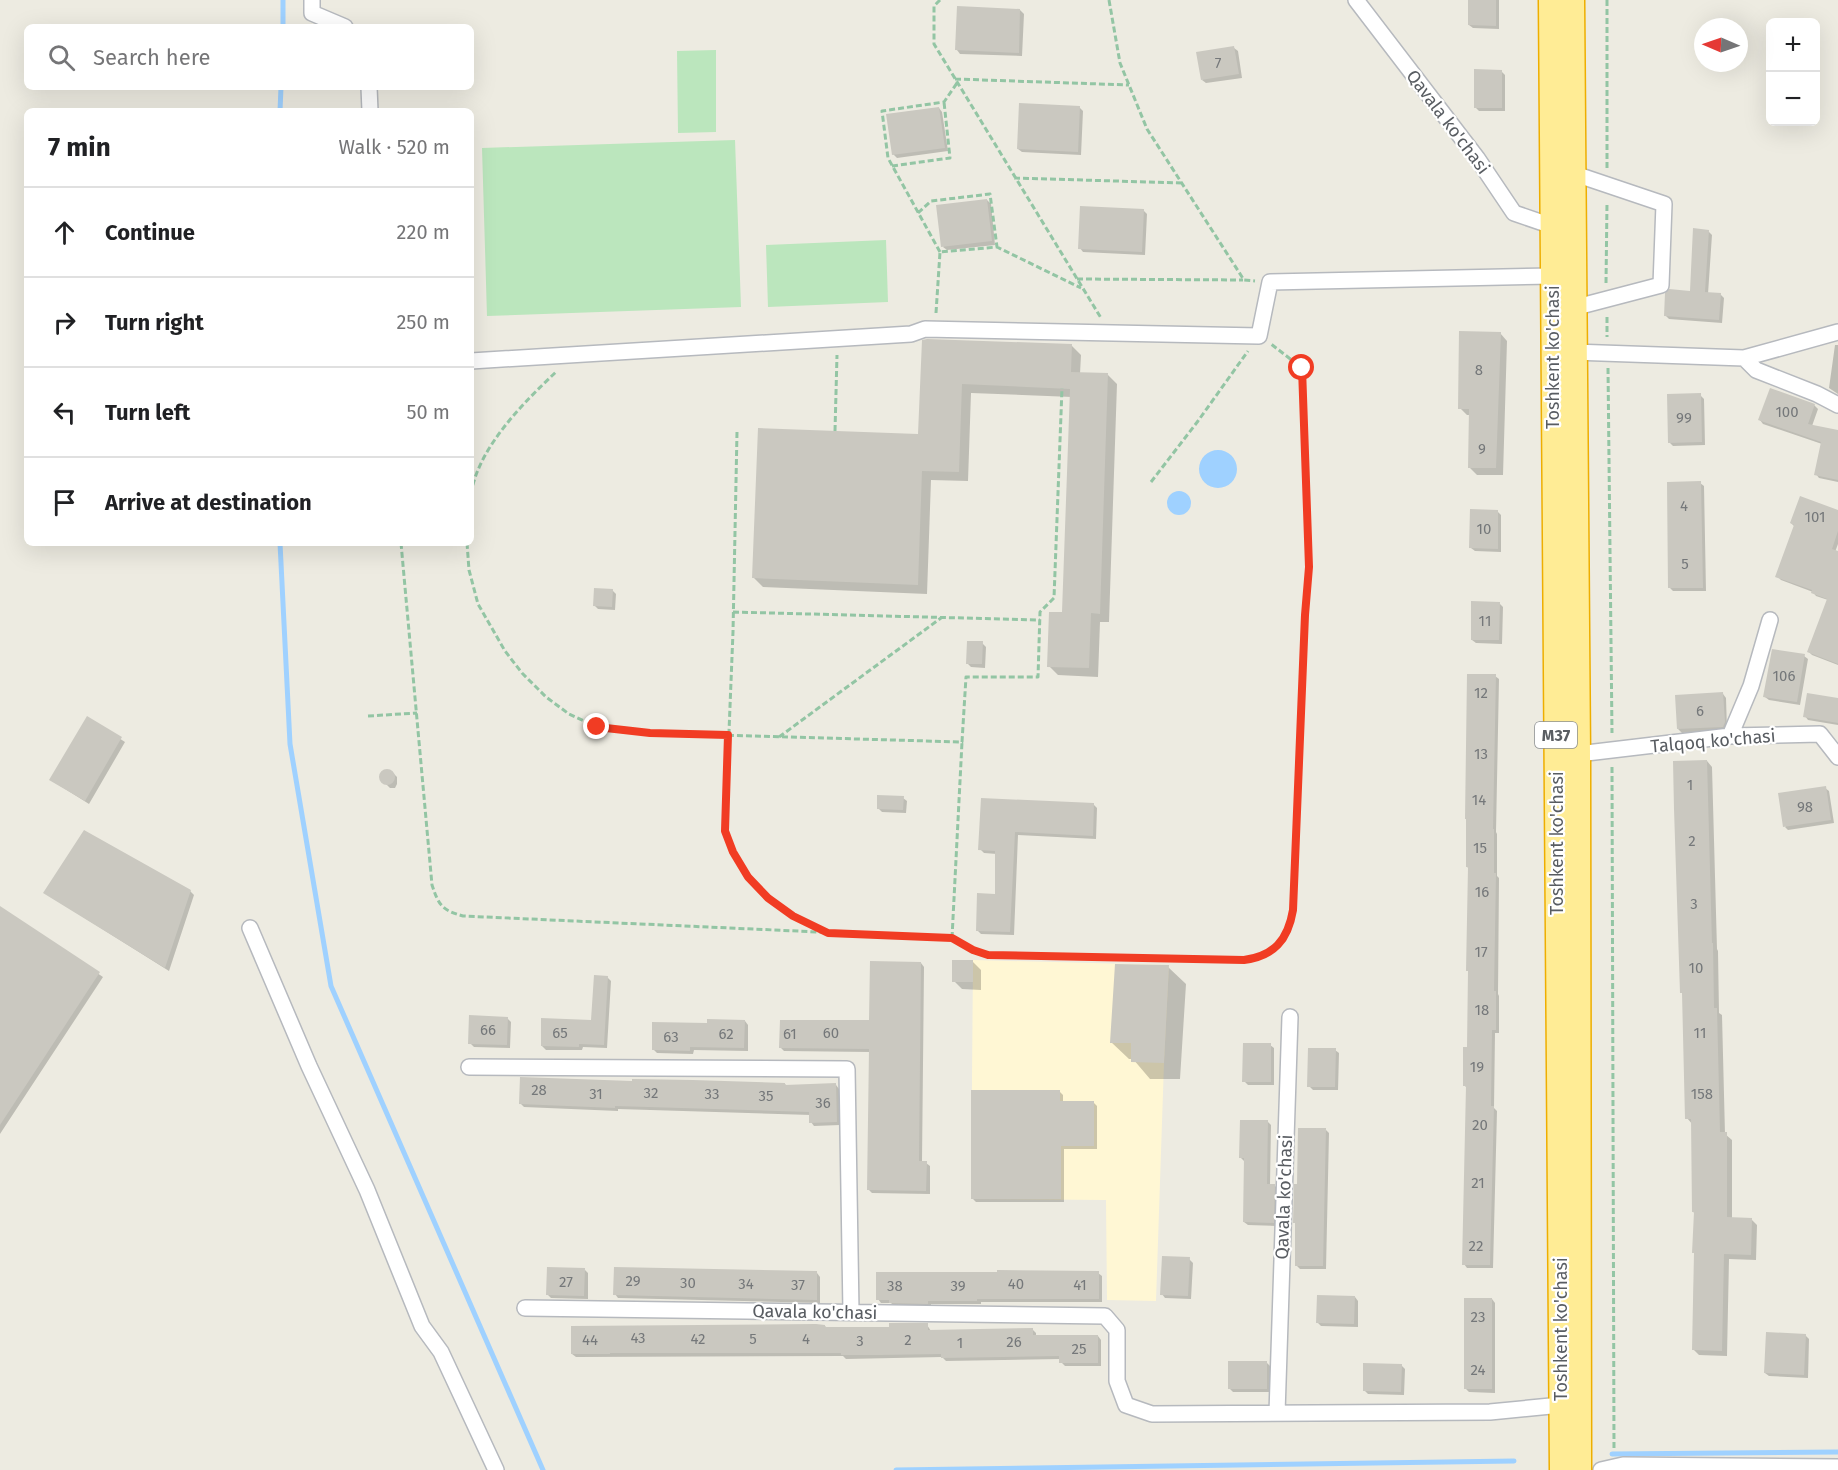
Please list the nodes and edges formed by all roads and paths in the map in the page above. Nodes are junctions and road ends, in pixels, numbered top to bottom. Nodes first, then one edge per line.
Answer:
1 (312, 0) edge
2 (940, 0) edge
3 (1109, 0) edge
4 (1356, 0) edge
5 (1551, 0) edge
6 (1572, 0) edge
7 (338, 24) edge
8 (956, 81) junction
9 (1129, 86) junction
10 (369, 90) edge
11 (944, 102) junction
12 (370, 108) edge
13 (892, 165) junction
14 (1572, 173) junction
15 (1014, 178) junction
16 (1182, 183) junction
17 (918, 213) junction
18 (1552, 226) junction
19 (996, 247) junction
20 (940, 252) junction
21 (1552, 276) junction
22 (1077, 279) junction
23 (1244, 280) junction
24 (1270, 282) junction
25 (1083, 289) junction
26 (1573, 308) junction
27 (936, 329) junction
28 (1110, 332) junction
29 (1838, 332) edge
30 (1259, 336) junction
31 (837, 338) junction
32 (1573, 352) junction
33 (575, 354) junction
34 (1744, 358) junction
35 (474, 361) edge
36 (1062, 388) dead end
37 (1838, 405) edge
38 (835, 431) dead end
39 (737, 432) dead end
40 (1151, 482) dead end
41 (474, 486) edge
42 (401, 546) edge
43 (467, 546) edge
44 (733, 612) junction
45 (942, 618) junction
46 (1770, 620) dead end
47 (1040, 621) junction
48 (417, 713) junction
49 (368, 716) dead end
50 (728, 735) junction
51 (1730, 736) junction
52 (778, 738) junction
53 (962, 742) junction
54 (1578, 754) junction
55 (1838, 757) edge
56 (250, 928) dead end
57 (828, 933) junction
58 (952, 938) junction
59 (1290, 1017) dead end
60 (469, 1067) dead end
61 (525, 1308) dead end
62 (851, 1312) junction
63 (1561, 1405) junction
64 (1277, 1413) junction
65 (1838, 1467) edge
66 (496, 1470) edge
67 (1562, 1470) edge
68 (1579, 1470) edge
69 (1601, 1470) edge

1 - 7 street
2 - 8 path
3 - 9 path
4 - 18 street, Qavala ko'chasi
5 - 18 highway, Toshkent ko'chasi / M37
6 - 14 highway, Toshkent ko'chasi / M37
8 - 9 path
8 - 11 path
8 - 15 path
9 - 16 path
10 - 12 street
11 - 13 path
11 - 13 path
13 - 17 path
14 - 26 highway, Toshkent ko'chasi / M37
14 - 26 street
15 - 16 path
15 - 22 path
16 - 23 path
17 - 19 path
17 - 20 path
18 - 21 highway, Toshkent ko'chasi / M37
19 - 20 path
19 - 25 path
20 - 27 path
21 - 24 street
21 - 63 highway, Toshkent ko'chasi / M37
22 - 23 path
22 - 25 path
23 - 24 path
24 - 30 street
25 - 28 path
26 - 32 highway, Toshkent ko'chasi / M37
27 - 28 street
27 - 31 street
28 - 30 street
29 - 34 street
30 - 40 path
30 - 58 path
31 - 33 street
31 - 38 path
32 - 34 street
32 - 54 highway, Toshkent ko'chasi / M37
33 - 35 street
33 - 41 path
34 - 37 street
36 - 47 path
39 - 44 path
42 - 48 path
43 - 50 path
44 - 45 path
44 - 50 path
45 - 47 path
45 - 52 path
46 - 51 street
47 - 53 path
48 - 49 path
48 - 57 path
50 - 52 path
50 - 57 path
51 - 54 street, Talqoq ko'chasi
51 - 55 street, Talqoq ko'chasi
52 - 53 path
53 - 58 path
54 - 68 highway, Toshkent ko'chasi / M37
56 - 66 street
57 - 58 path
59 - 64 street, Qavala ko'chasi
60 - 62 street
61 - 62 street, Qavala ko'chasi
62 - 64 street, Qavala ko'chasi
63 - 64 street
63 - 67 highway, Toshkent ko'chasi / M37
65 - 69 street

